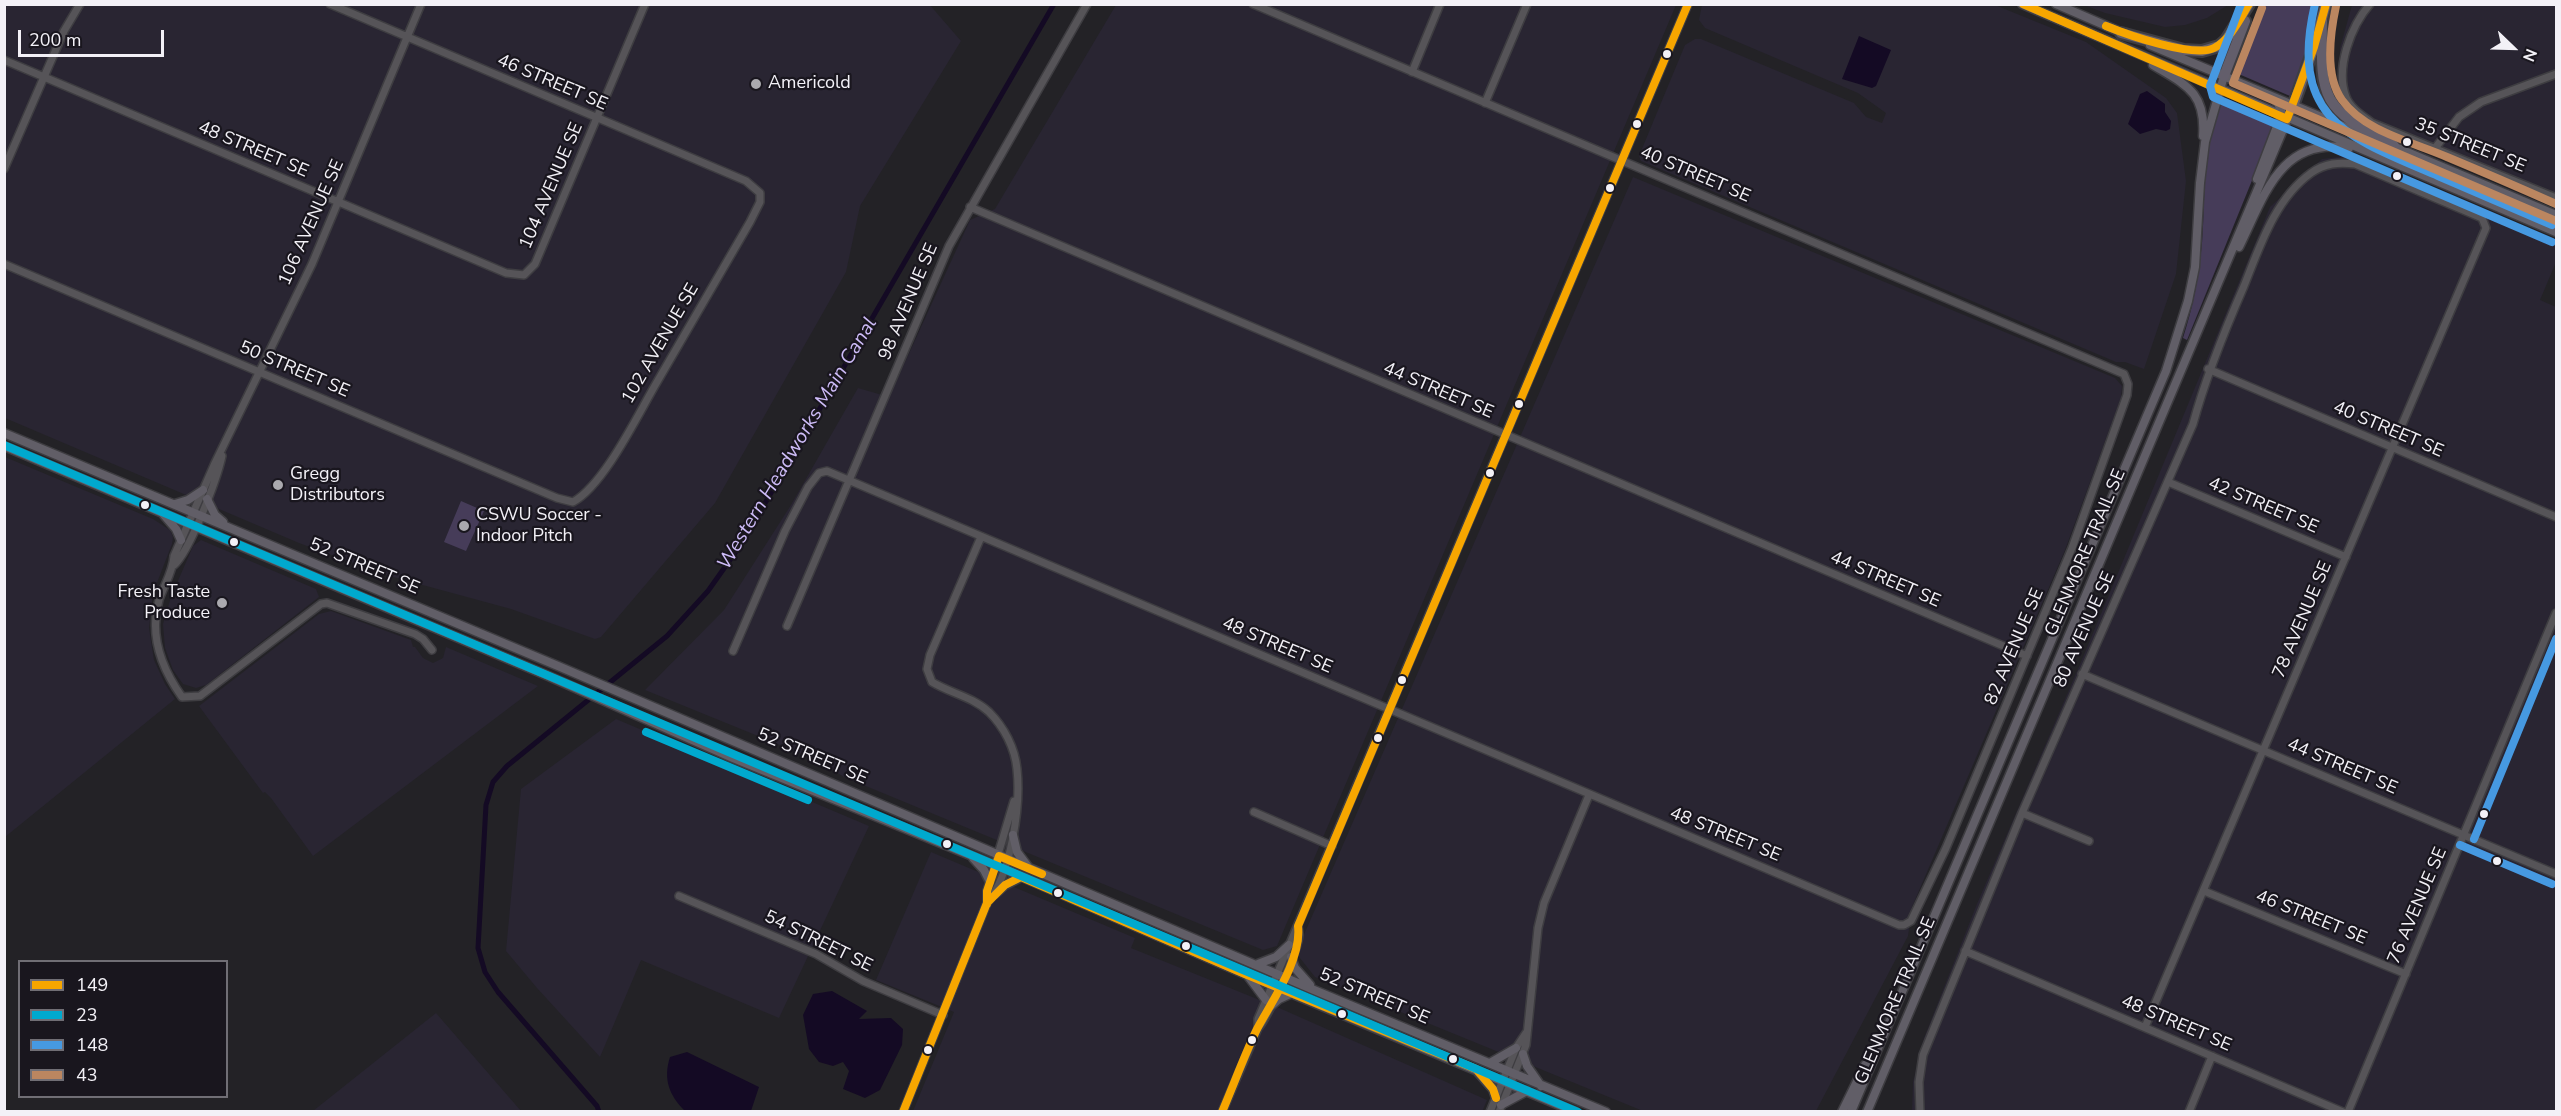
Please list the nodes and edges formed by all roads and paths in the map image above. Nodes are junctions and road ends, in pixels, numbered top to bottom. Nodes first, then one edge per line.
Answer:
1 (80, 4) edge
2 (330, 4) edge
3 (421, 4) edge
4 (645, 4) edge
5 (1087, 4) edge
6 (1253, 4) edge
7 (1440, 4) edge
8 (1527, 4) edge
9 (1688, 4) edge
10 (2022, 4) edge
11 (2056, 4) edge
12 (2250, 4) edge
13 (2326, 4) edge
14 (2370, 4) edge
15 (2322, 19) junction
16 (2121, 33) junction
17 (407, 38) junction
18 (2124, 47) junction
19 (4, 60) edge
20 (1412, 72) junction
21 (2556, 74) edge
22 (2224, 76) junction
23 (43, 77) junction
24 (2220, 89) junction
25 (2274, 98) junction
26 (1485, 103) junction
27 (2292, 106) junction
28 (597, 118) junction
29 (2284, 118) junction
30 (2394, 146) junction
31 (2436, 147) junction
32 (2372, 155) junction
33 (1622, 161) junction
34 (2202, 163) junction
35 (4, 169) edge
36 (2311, 173) joint
37 (760, 193) joint
38 (2556, 198) edge
39 (338, 201) junction
40 (970, 207) junction
41 (2556, 215) edge
42 (2556, 232) edge
43 (4, 264) edge
44 (524, 275) joint
45 (2219, 282) junction
46 (2208, 369) junction
47 (260, 372) junction
48 (2124, 374) joint
49 (4, 433) edge
50 (1505, 436) junction
51 (4, 446) edge
52 (2393, 448) junction
53 (849, 481) junction
54 (2168, 482) junction
55 (205, 494) junction
56 (573, 502) joint
57 (175, 504) junction
58 (160, 512) junction
59 (197, 514) junction
60 (2556, 517) edge
61 (192, 525) junction
62 (228, 527) junction
63 (981, 537) junction
64 (181, 540) junction
65 (2346, 557) junction
66 (174, 565) junction
67 (2556, 613) edge
68 (788, 626) dead end
69 (432, 650) dead end
70 (733, 651) dead end
71 (2027, 656) junction
72 (2082, 674) junction
73 (1389, 710) junction
74 (2264, 751) junction
75 (1017, 793) junction
76 (1589, 795) junction
77 (1254, 812) dead end
78 (2022, 813) junction
79 (1012, 835) junction
80 (2464, 835) junction
81 (2089, 841) dead end
82 (1332, 846) junction
83 (971, 855) junction
84 (1003, 857) junction
85 (1000, 867) junction
86 (1029, 869) junction
87 (2556, 874) edge
88 (1021, 877) junction
89 (990, 882) junction
90 (2204, 891) junction
91 (995, 894) junction
92 (680, 896) dead end
93 (987, 903) junction
94 (1908, 924) joint
95 (1298, 926) junction
96 (1289, 945) junction
97 (1965, 951) junction
98 (1291, 957) junction
99 (1257, 964) junction
100 (1245, 974) junction
101 (1281, 974) junction
102 (2406, 974) junction
103 (1275, 986) junction
104 (1314, 990) junction
105 (1292, 993) junction
106 (1268, 1004) junction
107 (943, 1015) junction
108 (1891, 1017) junction
109 (2145, 1028) junction
110 (1894, 1046) junction
111 (1519, 1051) junction
112 (1875, 1054) junction
113 (2212, 1056) junction
114 (1490, 1063) junction
115 (1476, 1069) junction
116 (1511, 1073) junction
117 (1506, 1082) junction
118 (1541, 1086) junction
119 (1527, 1091) junction
120 (1499, 1105) edge
121 (903, 1112) edge
122 (1222, 1112) edge
123 (1490, 1112) edge
124 (1576, 1112) edge
125 (1606, 1112) edge
126 (1842, 1112) edge
127 (1851, 1112) edge
128 (1856, 1112) edge
129 (1867, 1112) edge
130 (1872, 1112) edge
131 (1920, 1112) edge
132 (2189, 1112) edge
133 (2343, 1112) edge
134 (2348, 1112) edge

1 - 23 street
2 - 17 street, 46 STREET SE
3 - 17 street, 106 AVENUE SE
4 - 28 street, 104 AVENUE SE
5 - 40 street, 98 AVENUE SE
6 - 20 street, 40 STREET SE
7 - 20 street
8 - 26 street
9 - 33 street
10 - 18 main road
11 - 16 main road
12 - 16 highway
12 - 22 highway, GLENMORE TRAIL SE
13 - 15 highway
14 - 31 street, 35 STREET SE
15 - 27 highway
15 - 30 highway
16 - 22 main road
17 - 28 street, 46 STREET SE
17 - 39 street, 106 AVENUE SE
18 - 24 main road
18 - 34 main road
19 - 23 street, 48 STREET SE
20 - 26 street, 40 STREET SE
21 - 31 street
22 - 24 main road, GLENMORE TRAIL SE
22 - 25 main road
23 - 35 street
23 - 39 street, 48 STREET SE
24 - 29 main road
24 - 34 main road, GLENMORE TRAIL SE
25 - 27 main road
25 - 29 main road
26 - 33 street, 40 STREET SE
27 - 29 main road
27 - 30 main road
28 - 37 street, 46 STREET SE
28 - 44 street, 104 AVENUE SE
29 - 32 main road
29 - 45 main road, GLENMORE TRAIL SE
30 - 41 main road
31 - 38 street, 35 STREET SE
32 - 42 main road
32 - 45 main road
33 - 48 street, 40 STREET SE
33 - 50 street
34 - 108 main road, GLENMORE TRAIL SE
36 - 46 street, 80 AVENUE SE
36 - 52 street, 78 AVENUE SE
37 - 56 street, 102 AVENUE SE
39 - 44 street, 48 STREET SE
39 - 47 street, 106 AVENUE SE
40 - 50 street, 44 STREET SE
40 - 53 street, 98 AVENUE SE
43 - 47 street, 50 STREET SE
45 - 110 main road, GLENMORE TRAIL SE
46 - 52 street, 40 STREET SE
46 - 54 street, 80 AVENUE SE
47 - 55 street, 106 AVENUE SE
47 - 56 street, 50 STREET SE
48 - 71 street, 82 AVENUE SE
49 - 57 main road, 52 STREET SE
50 - 71 street, 44 STREET SE
50 - 73 street
51 - 58 main road, 52 STREET SE
52 - 60 street, 40 STREET SE
52 - 65 street, 78 AVENUE SE
53 - 63 street, 48 STREET SE
53 - 68 street, 98 AVENUE SE
53 - 70 street, 48 STREET SE
54 - 65 street, 42 STREET SE
54 - 72 street, 80 AVENUE SE
55 - 57 main road
55 - 59 street, 106 AVENUE SE
55 - 62 main road
57 - 59 main road, 52 STREET SE
58 - 61 main road, 52 STREET SE
58 - 64 main road
59 - 61 street, 106 AVENUE SE
59 - 62 main road, 52 STREET SE
61 - 64 street
61 - 66 street
61 - 83 main road, 52 STREET SE
62 - 84 main road, 52 STREET SE
63 - 73 street, 48 STREET SE
63 - 75 street
64 - 66 street
65 - 74 street, 78 AVENUE SE
66 - 69 street
67 - 80 street, 76 AVENUE SE
71 - 94 street, 82 AVENUE SE
72 - 74 street, 44 STREET SE
72 - 78 street, 80 AVENUE SE
73 - 76 street, 48 STREET SE
73 - 82 street
74 - 80 street, 44 STREET SE
74 - 90 street, 78 AVENUE SE
75 - 79 street
75 - 84 street
76 - 94 street, 48 STREET SE
76 - 111 street
77 - 82 street
78 - 81 street
78 - 97 street, 80 AVENUE SE
79 - 84 street
79 - 86 main road
80 - 87 street, 44 STREET SE
80 - 102 street, 76 AVENUE SE
82 - 95 street
83 - 85 main road, 52 STREET SE
83 - 89 main road
84 - 85 street
84 - 86 main road, 52 STREET SE
85 - 88 main road, 52 STREET SE
85 - 89 street
85 - 91 street
86 - 99 main road, 52 STREET SE
88 - 91 main road
88 - 100 main road, 52 STREET SE
89 - 93 street
90 - 102 street, 46 STREET SE
90 - 109 street, 78 AVENUE SE
91 - 93 street
92 - 107 street, 54 STREET SE
93 - 107 street
95 - 96 street
95 - 98 street
96 - 99 main road
96 - 101 street
97 - 109 street, 48 STREET SE
97 - 131 street, 80 AVENUE SE
98 - 101 street
98 - 104 main road
99 - 101 main road, 52 STREET SE
100 - 103 main road, 52 STREET SE
100 - 106 main road
101 - 103 street
101 - 104 main road, 52 STREET SE
102 - 134 street, 76 AVENUE SE
103 - 105 main road, 52 STREET SE
103 - 106 street
104 - 114 main road, 52 STREET SE
105 - 106 main road
105 - 115 main road, 52 STREET SE
106 - 122 street
107 - 121 street
108 - 112 main road, GLENMORE TRAIL SE
108 - 126 main road
109 - 113 street, 48 STREET SE
110 - 129 main road, GLENMORE TRAIL SE
110 - 130 main road
111 - 114 main road
111 - 116 street
111 - 118 main road
112 - 127 main road, GLENMORE TRAIL SE
112 - 128 main road
113 - 132 street
113 - 133 street, 48 STREET SE
114 - 116 main road, 52 STREET SE
115 - 117 main road, 52 STREET SE
115 - 120 main road
116 - 117 street
116 - 118 main road, 52 STREET SE
117 - 119 main road, 52 STREET SE
117 - 120 street
118 - 125 main road, 52 STREET SE
119 - 120 main road
119 - 124 main road, 52 STREET SE
120 - 123 street

